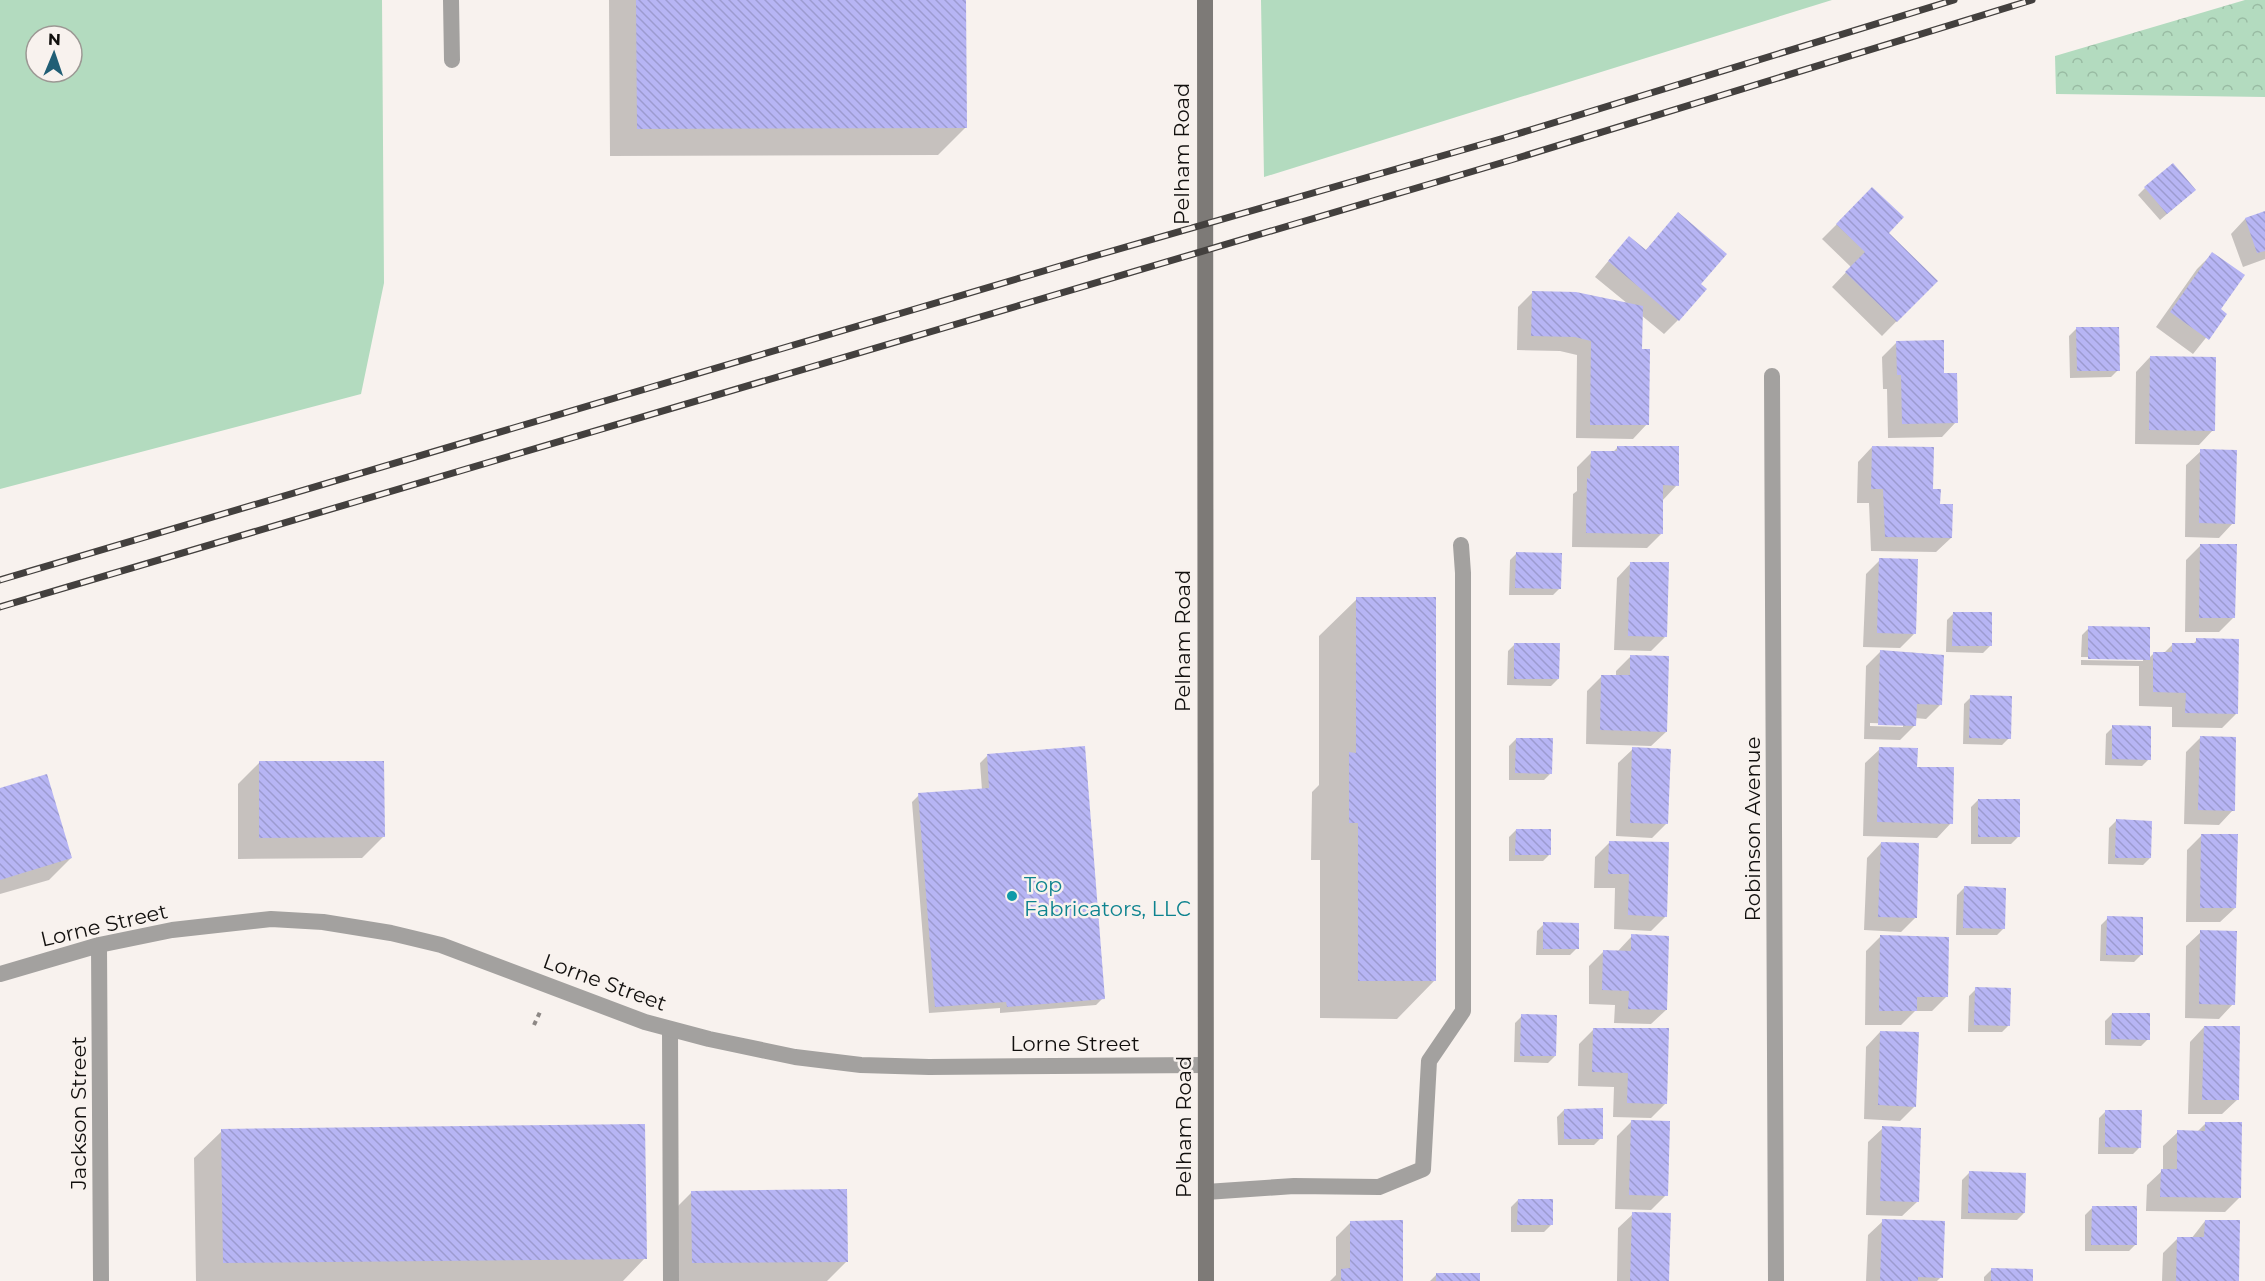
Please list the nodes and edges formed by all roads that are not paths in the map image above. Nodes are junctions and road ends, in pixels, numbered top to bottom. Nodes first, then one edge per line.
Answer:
1 (451, 0) edge
2 (1205, 0) edge
3 (452, 60) dead end
4 (1772, 376) dead end
5 (1461, 545) dead end
6 (99, 945) junction
7 (0, 974) edge
8 (670, 1030) junction
9 (1205, 1065) junction
10 (1206, 1192) junction
11 (101, 1281) edge
12 (671, 1281) edge
13 (1206, 1281) edge
14 (1776, 1281) edge

1 - 3 street
2 - 9 main road, Pelham Road
4 - 14 street, Robinson Avenue
5 - 10 street
6 - 7 street, Lorne Street
6 - 8 street, Lorne Street
6 - 11 street, Jackson Street
8 - 9 street, Lorne Street
8 - 12 street
9 - 10 main road, Pelham Road
10 - 13 main road, Pelham Road

